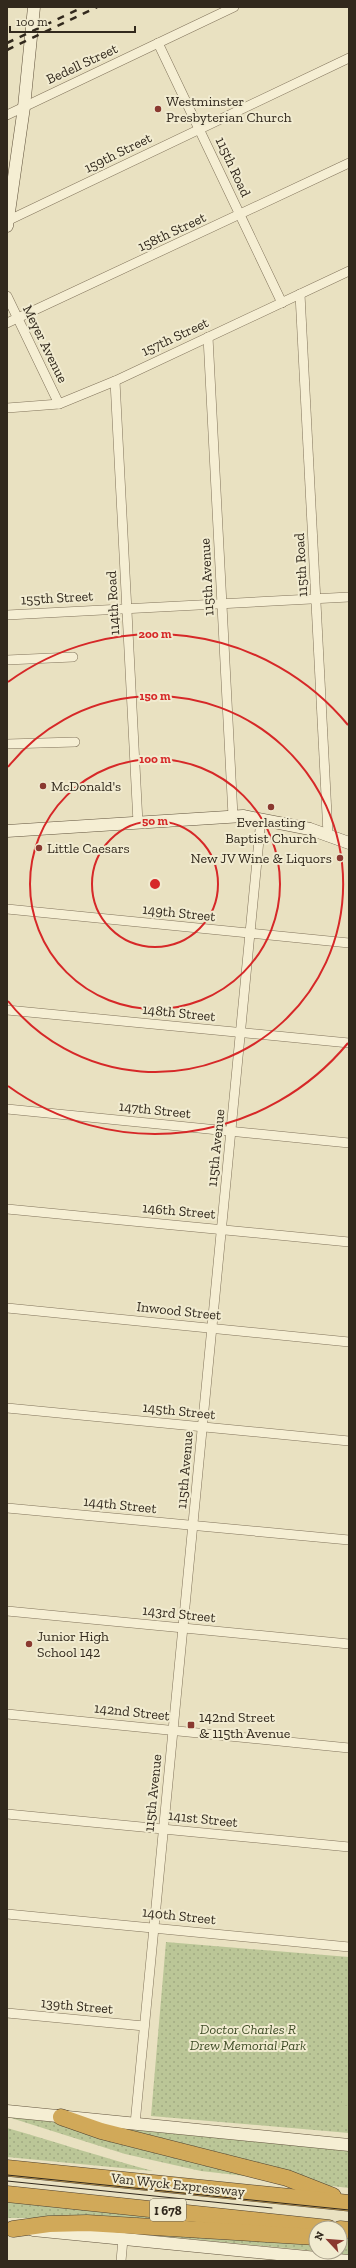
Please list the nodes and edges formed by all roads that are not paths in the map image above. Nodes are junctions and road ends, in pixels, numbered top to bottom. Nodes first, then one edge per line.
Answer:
1 (34, 7) edge
2 (234, 7) edge
3 (158, 43) junction
4 (349, 58) edge
5 (24, 107) junction
6 (7, 115) edge
7 (199, 129) junction
8 (349, 163) edge
9 (240, 215) junction
10 (7, 223) edge
11 (349, 271) edge
12 (300, 294) junction
13 (7, 296) edge
14 (282, 303) junction
15 (18, 320) junction
16 (7, 323) edge
17 (208, 337) junction
18 (115, 381) junction
19 (59, 404) junction
20 (7, 408) edge
21 (349, 597) edge
22 (317, 599) junction
23 (222, 604) junction
24 (127, 609) junction
25 (7, 615) edge
26 (73, 657) dead end
27 (7, 660) edge
28 (75, 742) dead end
29 (7, 744) edge
30 (233, 816) junction
31 (261, 819) junction
32 (138, 823) junction
33 (7, 831) edge
34 (328, 834) junction
35 (349, 843) edge
36 (7, 909) edge
37 (250, 934) junction
38 (349, 943) edge
39 (7, 1010) edge
40 (241, 1033) junction
41 (349, 1043) edge
42 (7, 1109) edge
43 (231, 1131) junction
44 (349, 1143) edge
45 (7, 1209) edge
46 (222, 1230) junction
47 (349, 1242) edge
48 (7, 1308) edge
49 (212, 1328) junction
50 (349, 1342) edge
51 (7, 1408) edge
52 (203, 1427) junction
53 (349, 1441) edge
54 (7, 1508) edge
55 (194, 1526) junction
56 (349, 1540) edge
57 (7, 1611) edge
58 (184, 1628) junction
59 (349, 1644) edge
60 (7, 1714) edge
61 (173, 1730) junction
62 (349, 1748) edge
63 (7, 1814) edge
64 (163, 1829) junction
65 (349, 1847) edge
66 (7, 1914) edge
67 (154, 1928) junction
68 (349, 1947) edge
69 (7, 2013) edge
70 (144, 2026) junction
71 (7, 2111) edge
72 (62, 2117) junction
73 (135, 2124) junction
74 (349, 2145) edge
75 (7, 2168) edge
76 (7, 2194) edge
77 (349, 2203) edge
78 (308, 2226) edge
79 (10, 2228) edge
80 (308, 2237) edge
81 (123, 2239) junction
82 (121, 2261) edge
83 (348, 2261) edge

1 - 5 main road
2 - 3 street, Bedell Street
3 - 5 street, Bedell Street
3 - 7 street, 115th Road
4 - 7 street, 159th Street
5 - 6 street, Bedell Street
5 - 10 main road
7 - 9 street, 115th Road
7 - 10 street, 159th Street
8 - 9 street, 158th Street
9 - 14 street, 115th Road
9 - 15 street, 158th Street
11 - 12 street, 157th Street
12 - 14 street, 157th Street
12 - 22 street, 115th Road
13 - 15 street, Meyer Avenue
14 - 17 street, 157th Street
15 - 16 street, 158th Street
15 - 19 street, Meyer Avenue
17 - 18 street, 157th Street
17 - 23 street, 115th Avenue
18 - 19 street, 157th Street
18 - 24 street, 114th Road
19 - 20 street, 157th Street
21 - 22 street, 155th Street
22 - 23 street, 155th Street
22 - 34 street, 115th Road
23 - 24 street, 155th Street
23 - 30 street, 115th Avenue
24 - 25 street, 155th Street
24 - 32 street, 114th Road
26 - 27 street
28 - 29 street
30 - 31 main road
30 - 32 main road
31 - 34 main road
31 - 37 street, 115th Avenue
32 - 33 main road
34 - 35 main road
36 - 37 street, 149th Street
37 - 38 street, 149th Street
37 - 40 street, 115th Avenue
39 - 40 street, 148th Street
40 - 41 street, 148th Street
40 - 43 street, 115th Avenue
42 - 43 street, 147th Street
43 - 44 street, 147th Street
43 - 46 street, 115th Avenue
45 - 46 street, 146th Street
46 - 47 street, 146th Street
46 - 49 street, 115th Avenue
48 - 49 street, Inwood Street
49 - 50 street, Inwood Street
49 - 52 street, 115th Avenue
51 - 52 street, 145th Street
52 - 53 street, 145th Street
52 - 55 street, 115th Avenue
54 - 55 street, 144th Street
55 - 56 street, 144th Street
55 - 58 street, 115th Avenue
57 - 58 street, 143rd Street
58 - 59 street, 143rd Street
58 - 61 street, 115th Avenue
60 - 61 street, 142nd Street
61 - 62 street, 142nd Street
61 - 64 street, 115th Avenue
63 - 64 street, 141st Street
64 - 65 street, 141st Street
64 - 67 street, 115th Avenue
66 - 67 street, 140th Street
67 - 68 street, 140th Street
67 - 70 street, 115th Avenue
69 - 70 street, 139th Street
70 - 73 street, 115th Avenue
71 - 72 main road
72 - 73 main road
72 - 77 highway
73 - 74 main road
75 - 77 highway, Van Wyck Expressway / I 678
76 - 78 highway, Van Wyck Expressway / I 678
79 - 80 highway
79 - 81 main road
81 - 82 street
81 - 83 main road

